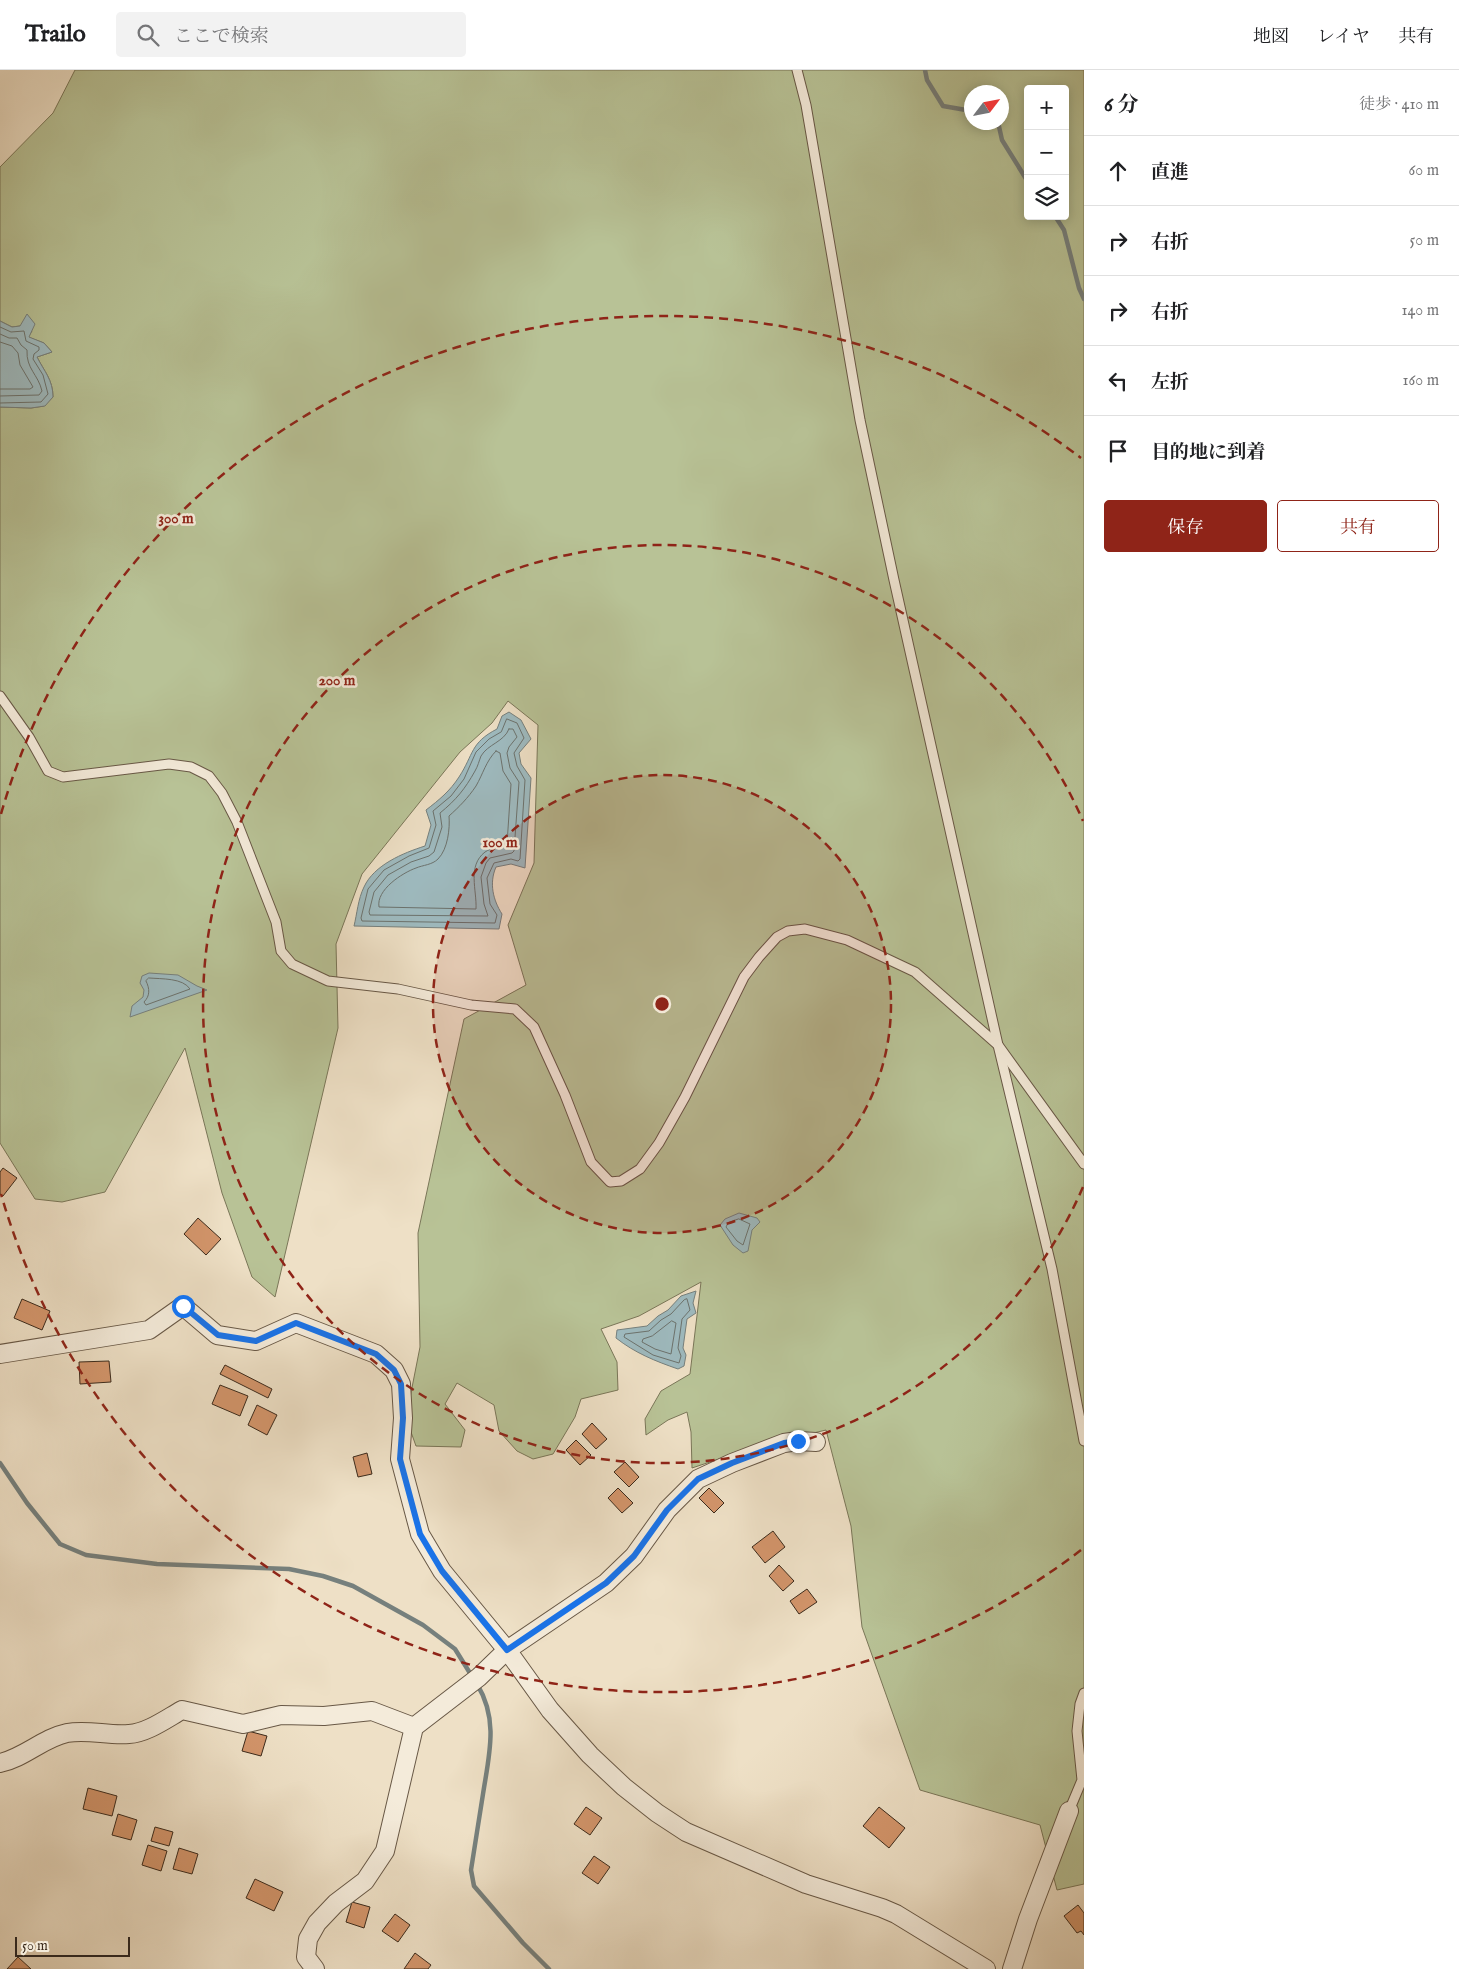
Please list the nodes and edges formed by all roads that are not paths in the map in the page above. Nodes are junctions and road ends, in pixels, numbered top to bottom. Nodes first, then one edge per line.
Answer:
1 (796, 70) edge
2 (0, 696) edge
3 (998, 1045) junction
4 (1084, 1164) edge
5 (0, 1354) edge
6 (1084, 1441) edge
7 (816, 1442) dead end
8 (507, 1650) junction
9 (1084, 1693) edge
10 (414, 1727) junction
11 (0, 1763) edge
12 (1069, 1811) joint
13 (315, 1969) edge
14 (986, 1969) edge
15 (1012, 1969) edge

1 - 3 lane
2 - 3 lane
3 - 4 lane
3 - 6 lane
5 - 8 street
7 - 8 street
8 - 10 street
8 - 14 street
9 - 12 lane
10 - 11 street
10 - 13 street
12 - 15 street

